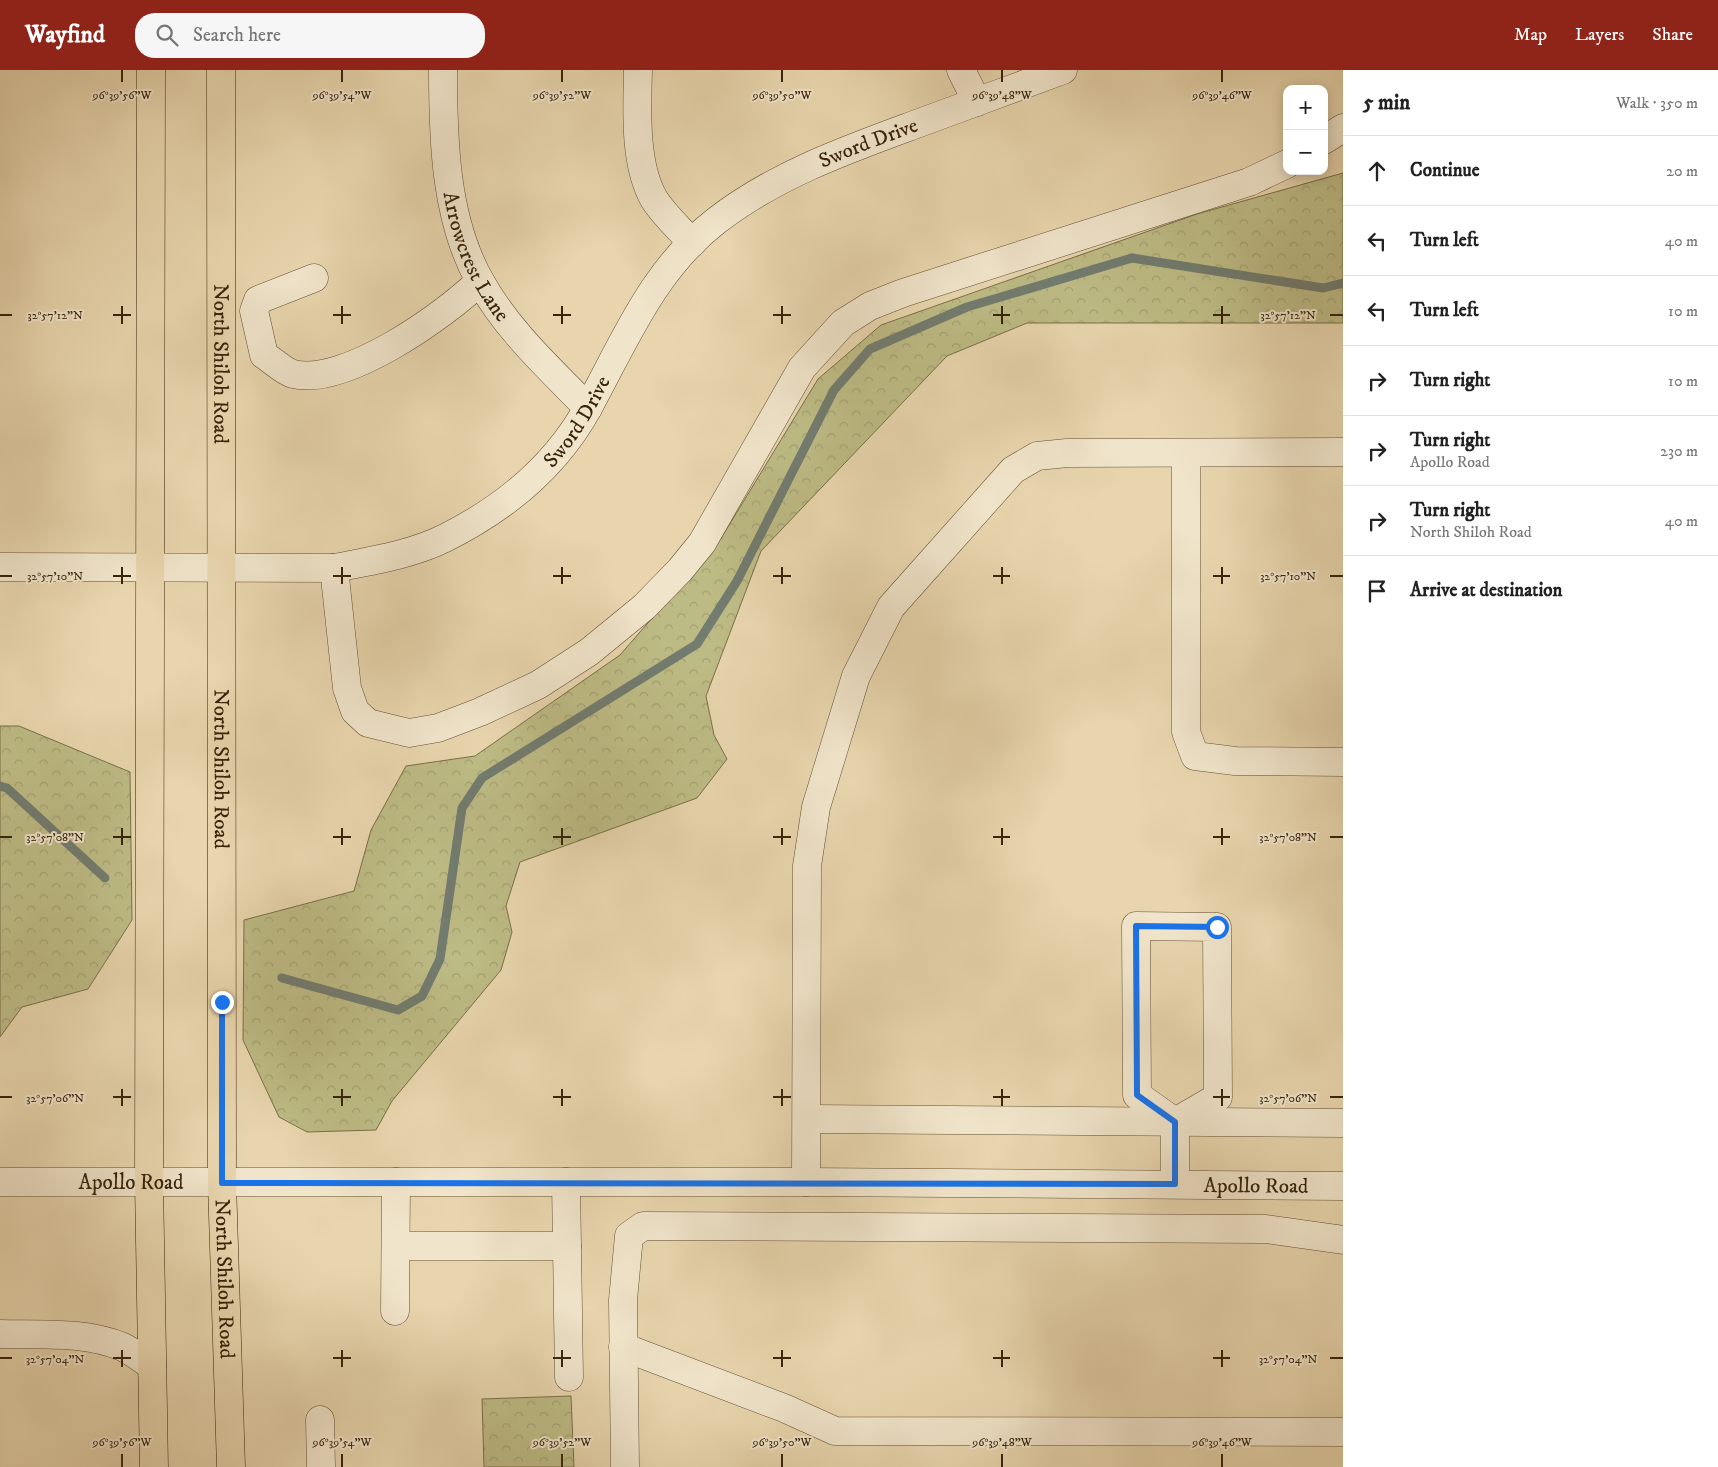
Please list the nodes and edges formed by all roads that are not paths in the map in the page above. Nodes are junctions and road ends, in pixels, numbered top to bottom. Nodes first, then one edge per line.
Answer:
1 (151, 70) edge
2 (221, 70) edge
3 (443, 70) edge
4 (638, 70) edge
5 (962, 70) edge
6 (1063, 70) edge
7 (977, 102) junction
8 (1343, 128) edge
9 (1328, 137) edge
10 (1283, 166) edge
11 (692, 243) junction
12 (314, 278) dead end
13 (480, 281) junction
14 (588, 408) junction
15 (1343, 452) edge
16 (1186, 454) junction
17 (0, 567) edge
18 (149, 567) junction
19 (223, 567) junction
20 (334, 568) junction
21 (1343, 762) edge
22 (808, 1119) junction
23 (1175, 1122) junction
24 (1343, 1123) edge
25 (0, 1182) edge
26 (396, 1182) junction
27 (566, 1182) junction
28 (806, 1182) junction
29 (149, 1183) junction
30 (222, 1183) junction
31 (1175, 1184) junction
32 (1343, 1186) edge
33 (1343, 1240) edge
34 (396, 1246) junction
35 (567, 1246) junction
36 (395, 1310) dead end
37 (0, 1334) edge
38 (623, 1347) junction
39 (152, 1366) junction
40 (570, 1377) dead end
41 (320, 1420) dead end
42 (1343, 1432) edge
43 (154, 1467) edge
44 (231, 1467) edge
45 (320, 1467) edge
46 (625, 1467) edge

1 - 18 main road
2 - 19 main road, North Shiloh Road
3 - 13 street, Arrowcrest Lane
4 - 11 street
5 - 7 street
6 - 7 street, Sword Drive
7 - 11 street, Sword Drive
8 - 9 street
10 - 20 street
11 - 14 street, Sword Drive
12 - 13 street
13 - 14 street, Arrowcrest Lane
14 - 20 street, Sword Drive
15 - 16 street
16 - 21 street
16 - 22 street
17 - 18 street, Sword Drive
18 - 19 street, Sword Drive
18 - 29 main road
19 - 20 street, Sword Drive
19 - 30 main road, North Shiloh Road
22 - 23 street
22 - 28 street
23 - 23 street
23 - 24 street
23 - 31 street
25 - 29 street, Apollo Road
26 - 27 street, Apollo Road
26 - 30 street, Apollo Road
26 - 34 street
27 - 28 street, Apollo Road
27 - 35 street
28 - 31 street, Apollo Road
29 - 30 street, Apollo Road
29 - 39 main road
30 - 44 main road, North Shiloh Road
31 - 32 street, Apollo Road
33 - 38 street
34 - 35 street
34 - 36 street
35 - 40 street
37 - 39 street
38 - 42 street
38 - 46 street
39 - 43 main road
41 - 45 street

